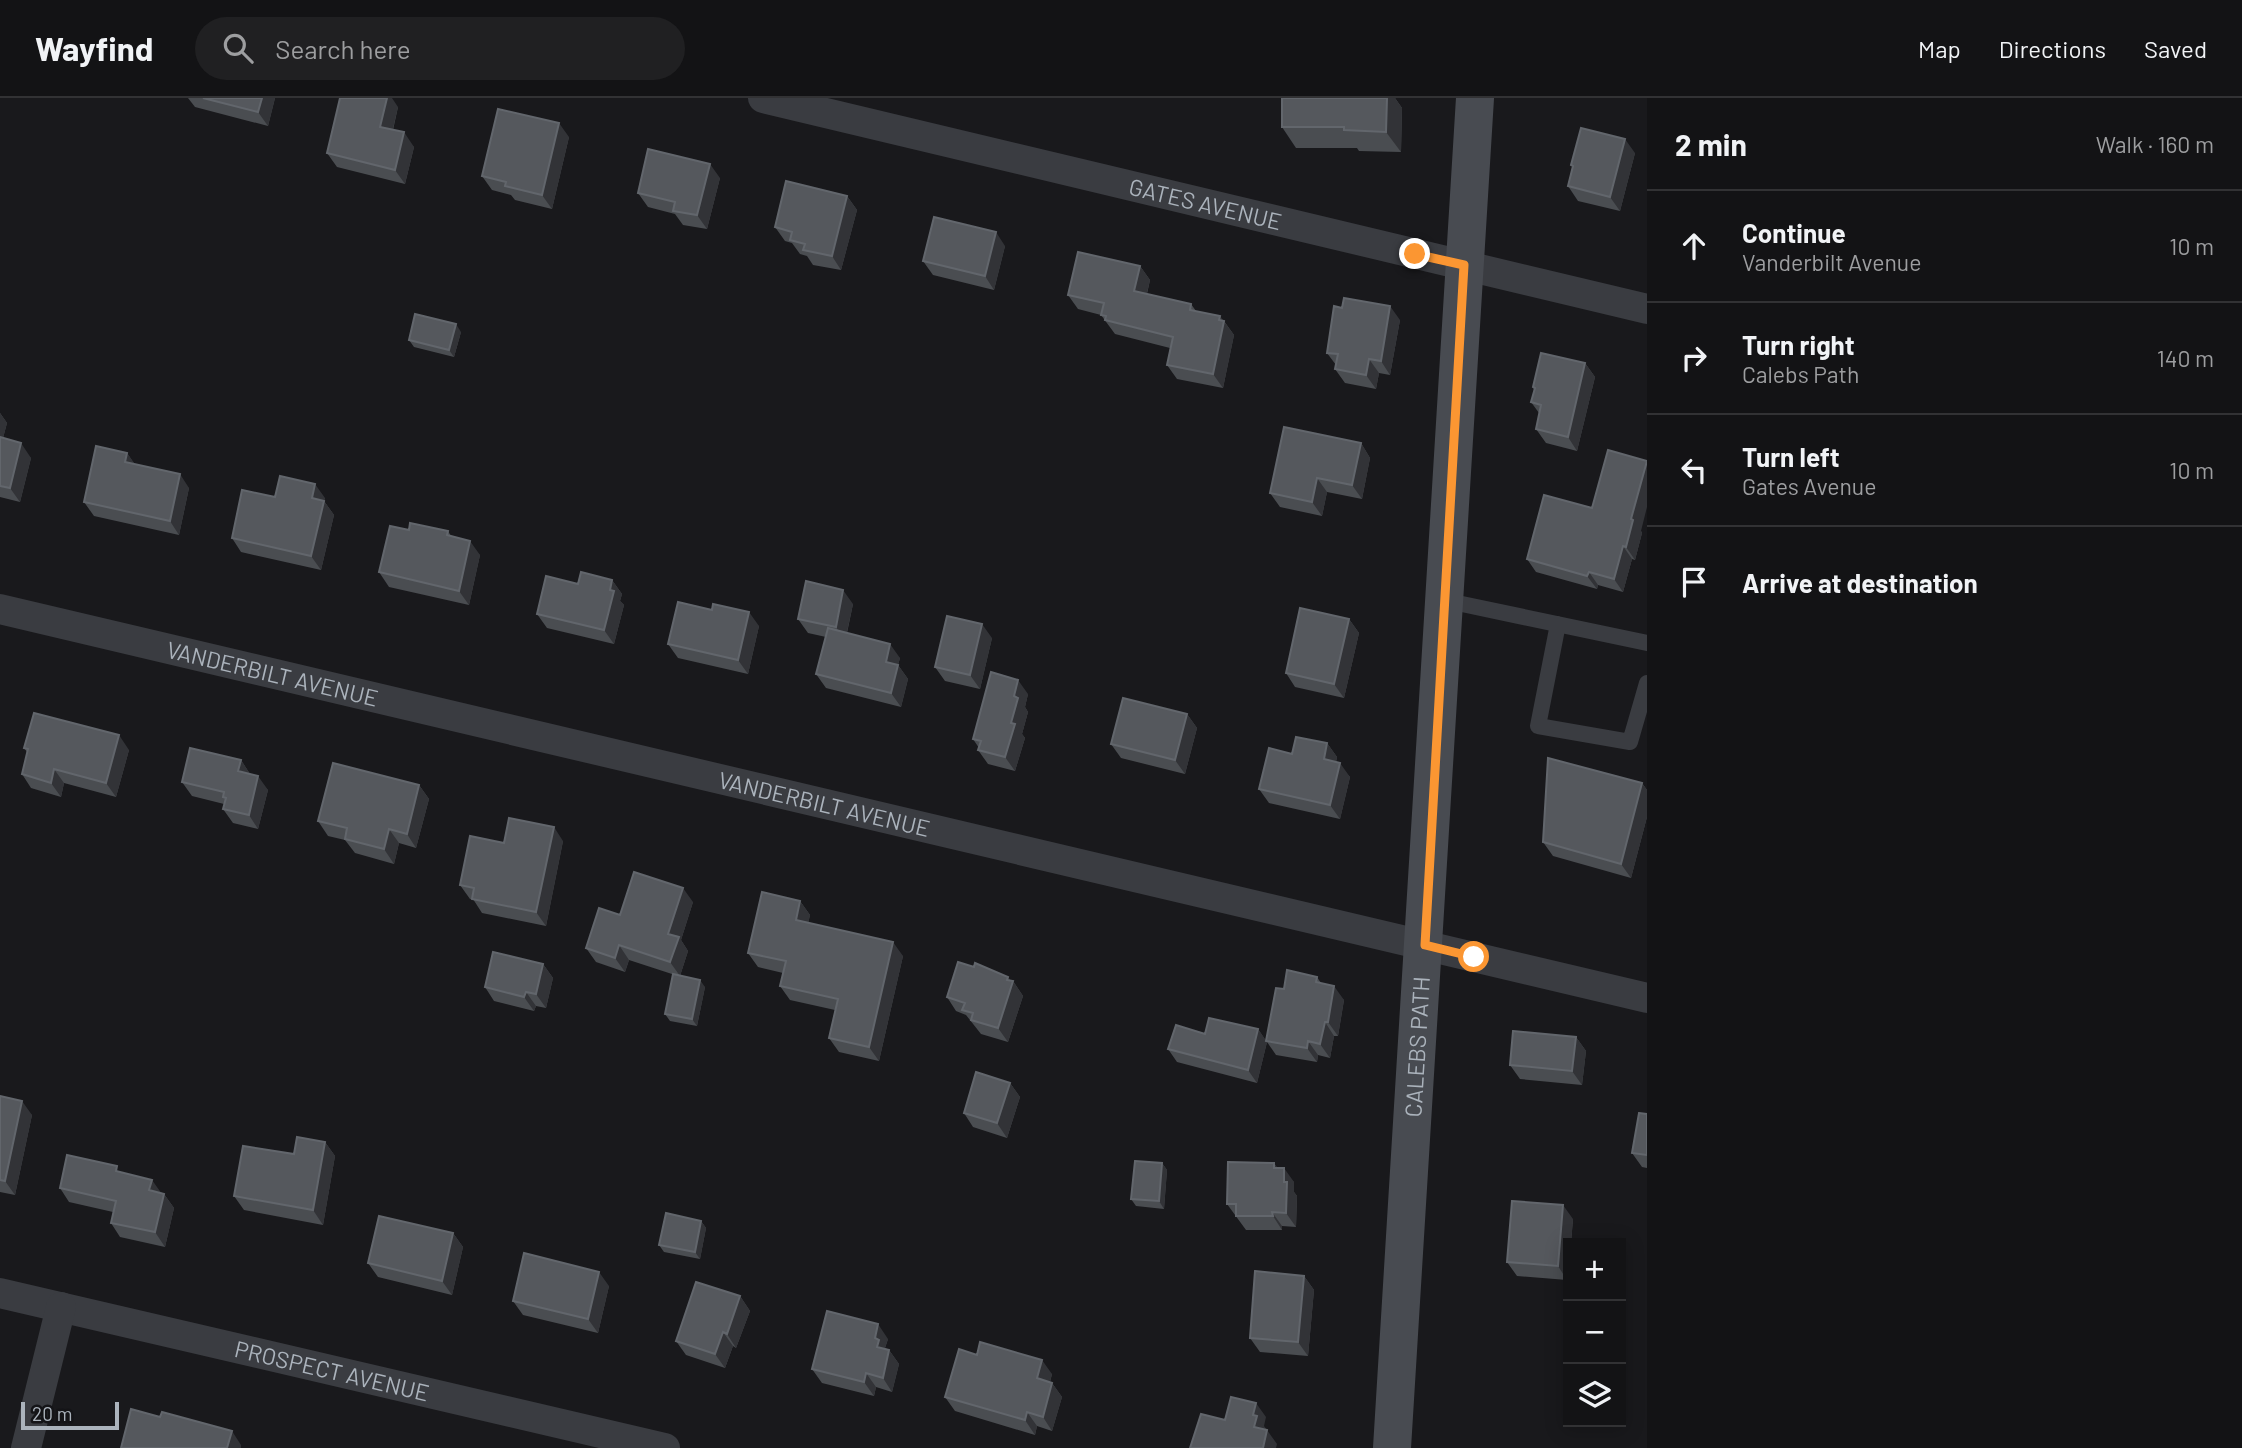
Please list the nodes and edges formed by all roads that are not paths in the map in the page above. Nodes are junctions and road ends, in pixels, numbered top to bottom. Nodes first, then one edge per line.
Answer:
1 (763, 98) edge
2 (1475, 98) edge
3 (1464, 265) junction
4 (1647, 309) edge
5 (1443, 600) junction
6 (0, 609) edge
7 (1558, 624) junction
8 (1647, 643) edge
9 (1647, 683) edge
10 (1425, 945) junction
11 (1647, 998) edge
12 (0, 1293) edge
13 (61, 1307) junction
14 (26, 1448) edge
15 (665, 1448) edge
16 (1392, 1448) edge

1 - 3 street, GATES AVENUE
2 - 3 street, CALEBS PATH
3 - 4 street, GATES AVENUE
3 - 5 street, CALEBS PATH
5 - 7 lane
5 - 10 street, CALEBS PATH
6 - 10 street, VANDERBILT AVENUE
7 - 8 lane
7 - 9 lane
10 - 11 street, VANDERBILT AVENUE
10 - 16 street, CALEBS PATH
12 - 13 street, PROSPECT AVENUE
13 - 14 street
13 - 15 street, PROSPECT AVENUE

